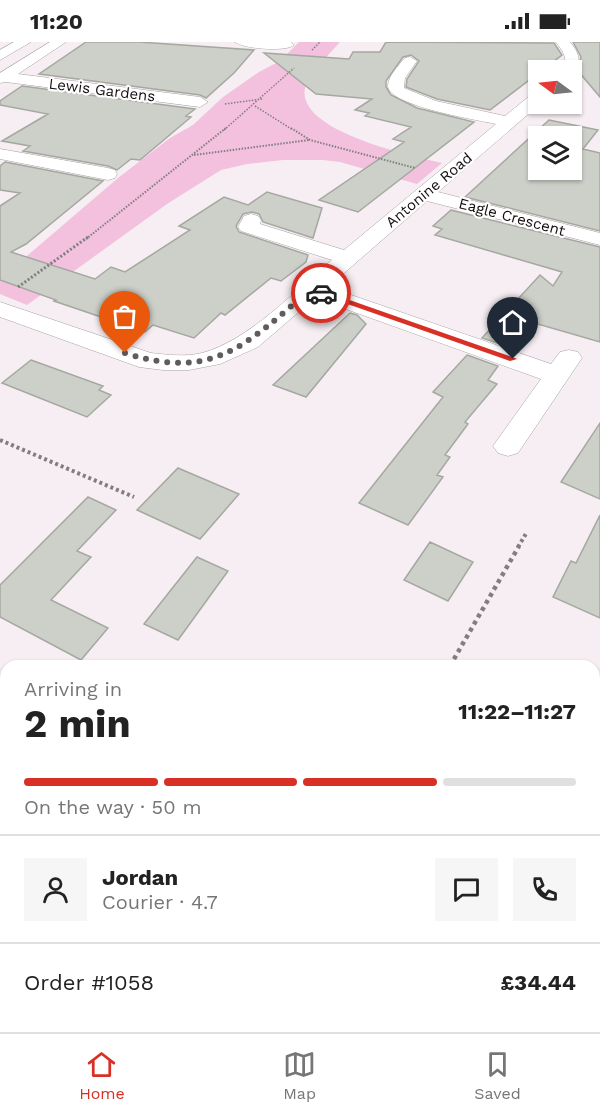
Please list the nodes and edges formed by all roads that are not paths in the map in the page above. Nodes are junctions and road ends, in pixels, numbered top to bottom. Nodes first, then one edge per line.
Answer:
1 (24, 42) edge
2 (59, 42) edge
3 (242, 42) edge
4 (563, 42) edge
5 (287, 45) dead end
6 (0, 56) edge
7 (574, 60) edge
8 (410, 61) dead end
9 (2, 78) edge
10 (200, 102) road end
11 (528, 106) edge
12 (510, 122) junction
13 (0, 154) edge
14 (108, 174) dead end
15 (424, 194) junction
16 (251, 220) dead end
17 (600, 239) edge
18 (348, 258) junction
19 (311, 289) junction
20 (5, 301) edge
21 (508, 446) dead end

1 - 6 street
2 - 9 street
3 - 5 street
4 - 7 street
8 - 12 street
9 - 10 street, Lewis Gardens
11 - 12 street, Antonine Road
12 - 15 street, Antonine Road
13 - 14 street
15 - 17 street, Eagle Crescent
15 - 18 street, Antonine Road
16 - 18 street
18 - 19 street, Antonine Road
19 - 20 street, Antonine Road
19 - 21 street

